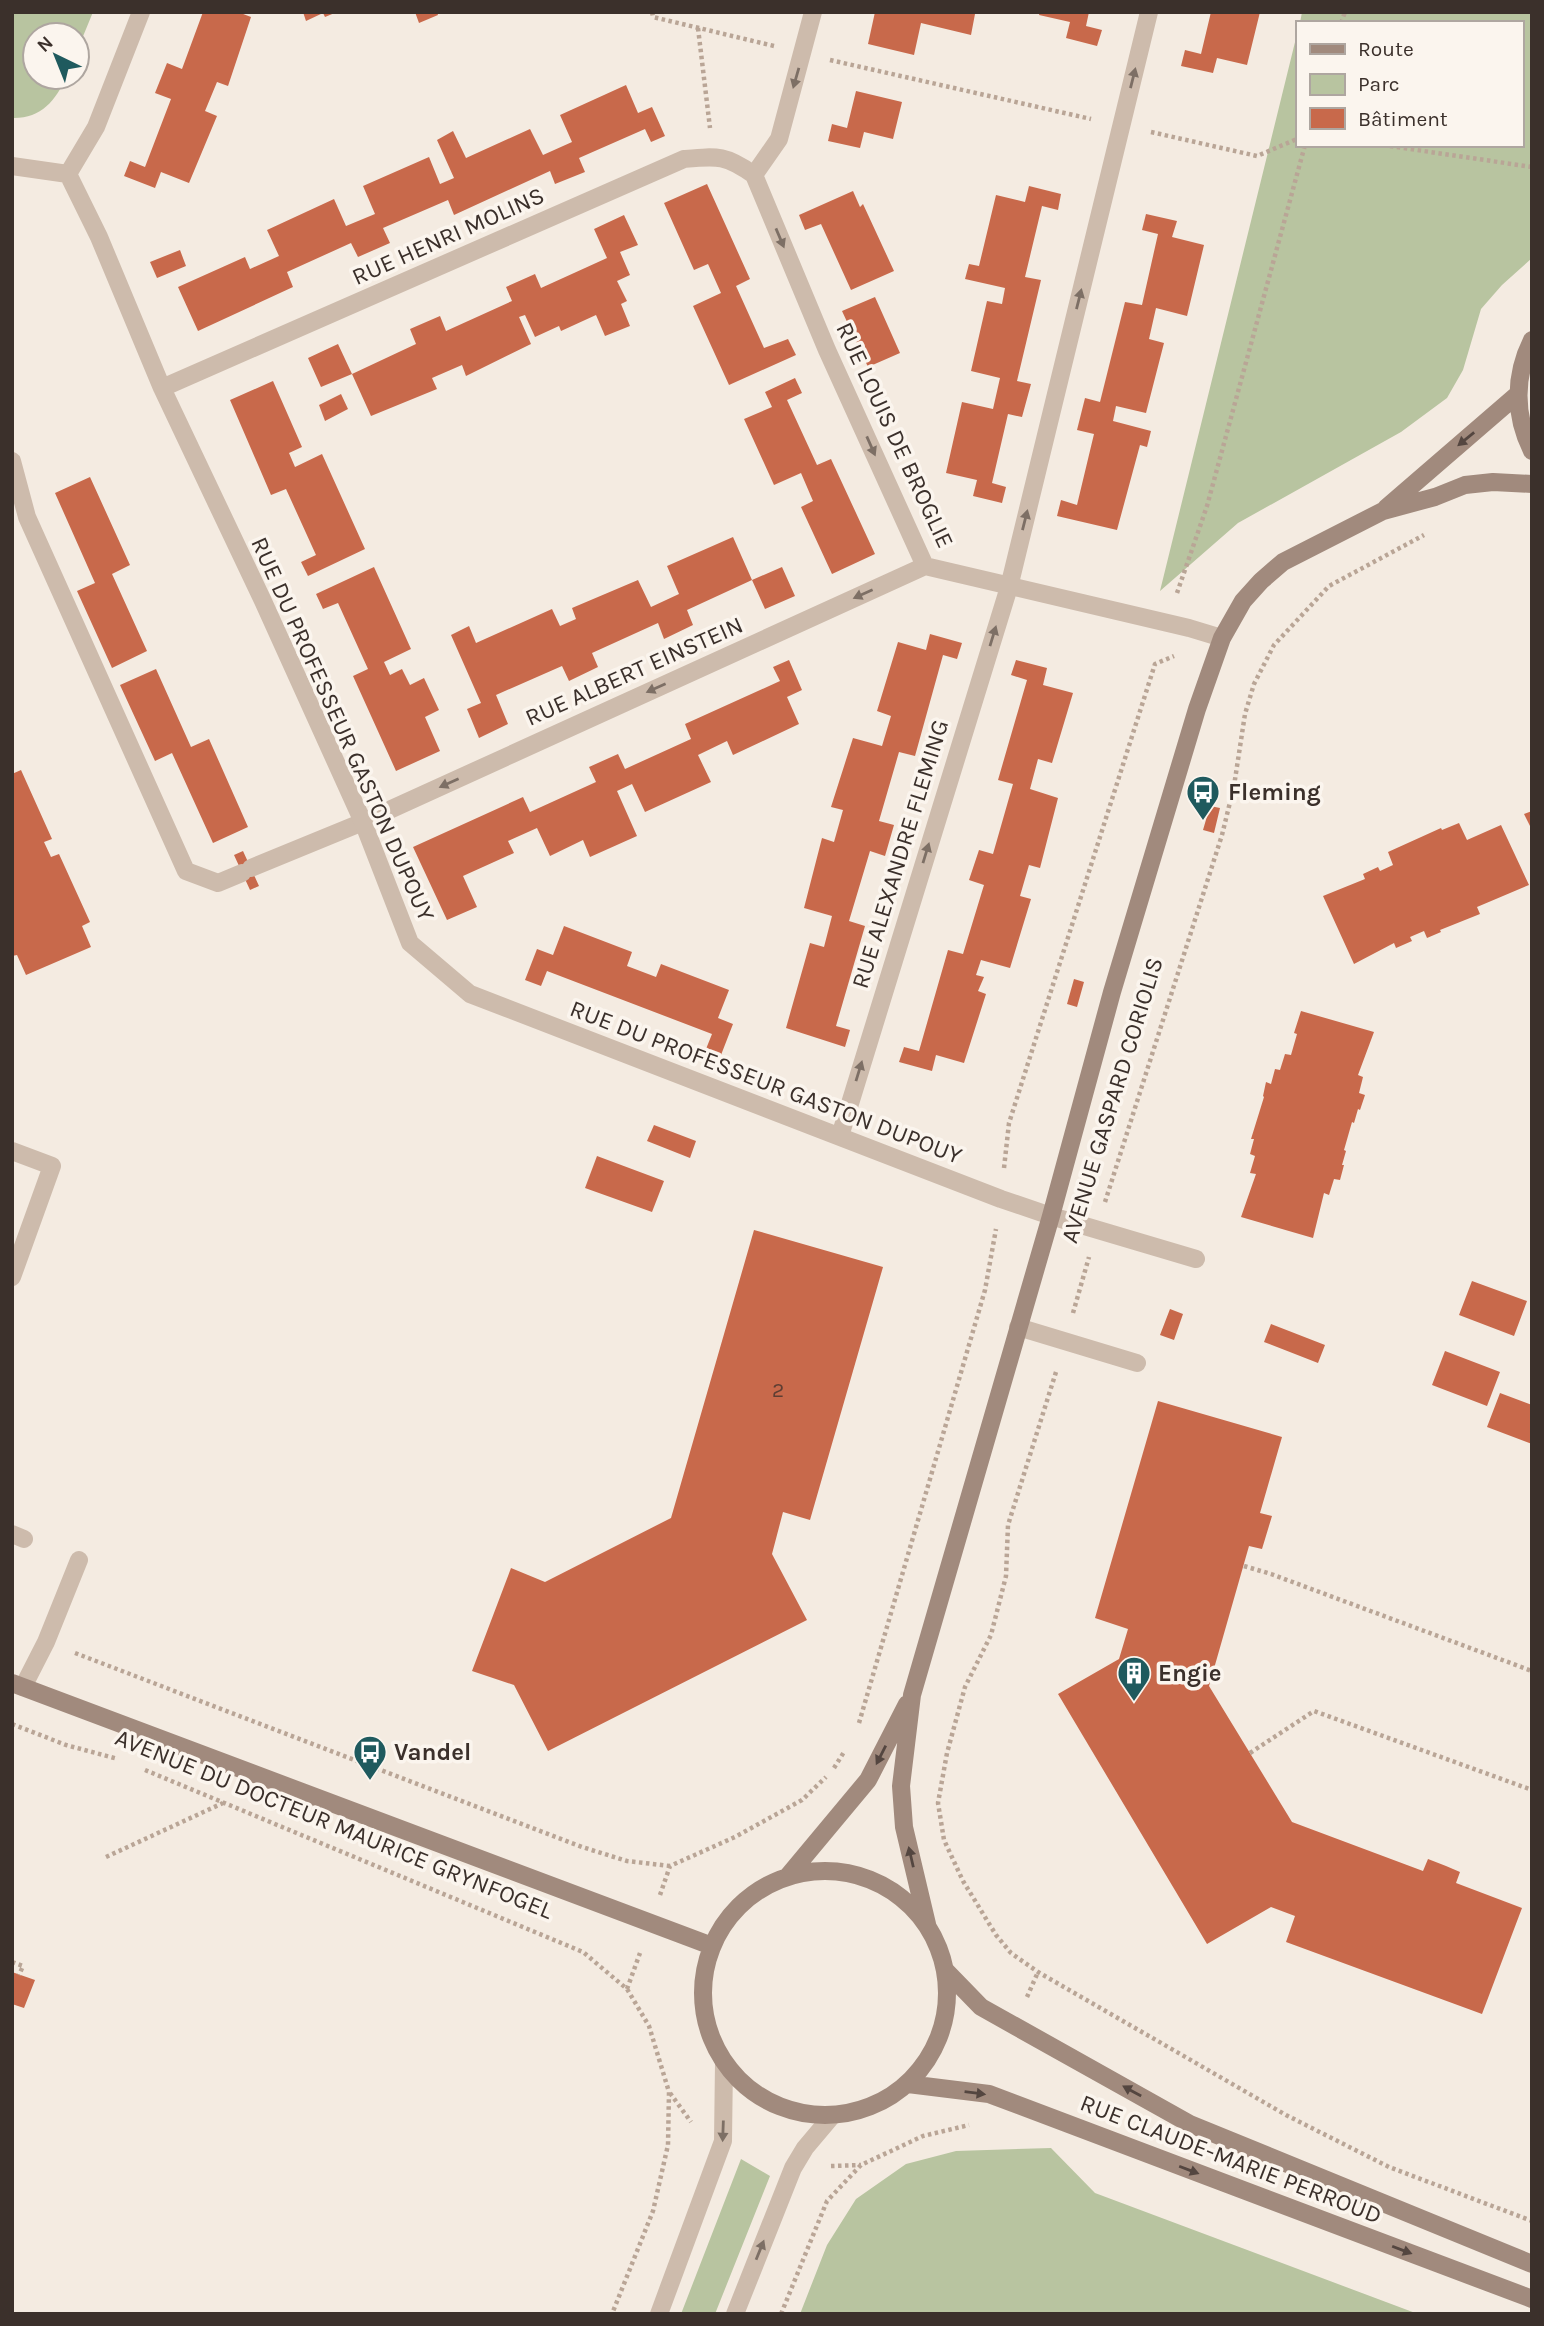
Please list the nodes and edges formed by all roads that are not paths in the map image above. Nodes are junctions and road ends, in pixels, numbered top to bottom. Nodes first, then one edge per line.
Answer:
1 (141, 12) edge
2 (813, 12) edge
3 (1149, 12) edge
4 (12, 166) edge
5 (68, 174) junction
6 (754, 174) junction
7 (1532, 340) edge
8 (162, 388) junction
9 (1518, 394) junction
10 (1532, 451) edge
11 (12, 461) edge
12 (1532, 484) edge
13 (1383, 511) junction
14 (925, 566) junction
15 (1009, 587) junction
16 (1222, 638) junction
17 (363, 822) junction
18 (840, 1136) junction
19 (12, 1151) edge
20 (1051, 1216) junction
21 (1196, 1259) dead end
22 (12, 1277) edge
23 (1018, 1327) junction
24 (1137, 1363) dead end
25 (79, 1560) dead end
26 (18, 1685) edge
27 (912, 1695) junction
28 (788, 1876) junction
29 (927, 1924) junction
30 (712, 1946) junction
31 (946, 1971) junction
32 (724, 2063) junction
33 (908, 2084) junction
34 (832, 2116) junction
35 (1532, 2264) edge
36 (1532, 2299) edge
37 (659, 2314) edge
38 (735, 2314) edge

1 - 5 street
2 -> 6 street
15 -> 3 street
4 - 5 street
5 - 8 street, RUE DU PROFESSEUR GASTON DUPOUY
6 - 8 street, RUE HENRI MOLINS
6 -> 14 street, RUE LOUIS DE BROGLIE
7 - 9 street
8 - 17 street, RUE DU PROFESSEUR GASTON DUPOUY
9 - 10 street
9 -> 13 street, AVENUE GASPARD CORIOLIS
11 - 17 street, RUE ALBERT EINSTEIN
12 - 13 street, AVENUE GASPARD CORIOLIS
13 - 16 street, AVENUE GASPARD CORIOLIS
14 - 15 street, RUE LOUIS DE BROGLIE
14 -> 17 street, RUE ALBERT EINSTEIN
15 - 16 street, RUE LOUIS DE BROGLIE
18 -> 15 street, RUE ALEXANDRE FLEMING
16 - 20 street, AVENUE GASPARD CORIOLIS
17 - 18 street, RUE DU PROFESSEUR GASTON DUPOUY
18 - 20 street, RUE DU PROFESSEUR GASTON DUPOUY
19 - 22 street
20 - 21 street, RUE DU PROFESSEUR GASTON DUPOUY
20 - 23 street, AVENUE GASPARD CORIOLIS
23 - 24 street
23 - 27 street, AVENUE GASPARD CORIOLIS
25 - 26 street
26 - 30 street, AVENUE DU DOCTEUR MAURICE GRYNFOGEL
27 -> 28 street, AVENUE GASPARD CORIOLIS
29 -> 27 street, AVENUE GASPARD CORIOLIS
28 - 29 street
28 - 30 street
29 - 31 street
30 - 32 street
31 - 33 street
35 -> 31 street, RUE CLAUDE-MARIE PERROUD
32 - 34 street
32 -> 37 street
33 - 34 street
33 -> 36 street, RUE CLAUDE-MARIE PERROUD
38 -> 34 street

